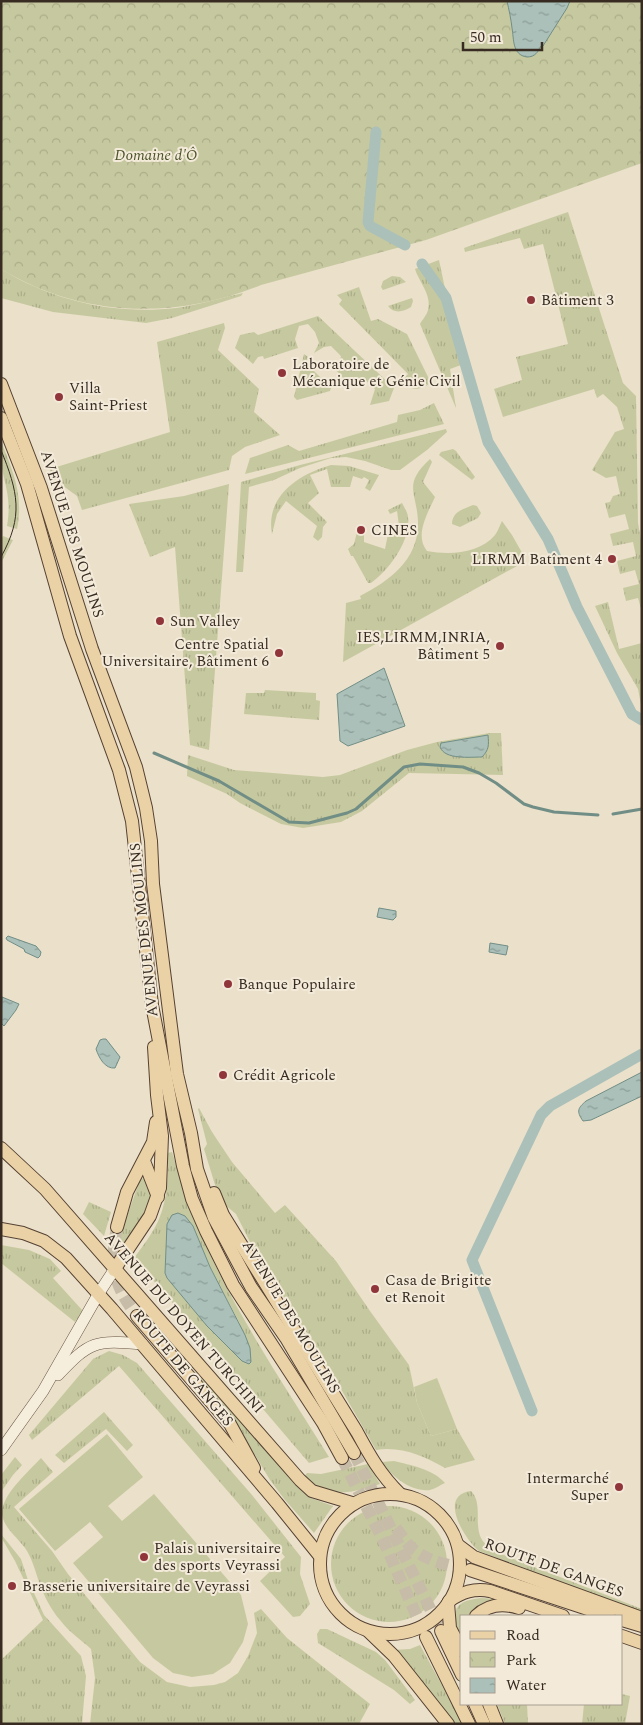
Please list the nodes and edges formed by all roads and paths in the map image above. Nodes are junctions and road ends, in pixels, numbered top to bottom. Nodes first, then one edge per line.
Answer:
1 (1, 384) edge
2 (1, 418) edge
3 (152, 1005) junction
4 (157, 1094) junction
5 (191, 1133) junction
6 (1, 1148) edge
7 (144, 1161) junction
8 (158, 1197) junction
9 (117, 1226) tunnel mouth
10 (1, 1229) edge
11 (114, 1270) junction
12 (98, 1293) junction
13 (137, 1316) tunnel mouth
14 (142, 1344) junction
15 (43, 1391) junction
16 (1, 1450) edge
17 (268, 1493) junction
18 (400, 1494) junction
19 (352, 1504) junction
20 (458, 1546) junction
21 (319, 1556) junction
22 (470, 1570) tunnel mouth
23 (448, 1602) junction
24 (477, 1615) edge
25 (547, 1615) edge
26 (560, 1615) edge
27 (606, 1615) edge
28 (642, 1618) edge
29 (623, 1620) edge
30 (642, 1626) edge
31 (366, 1630) junction
32 (441, 1631) tunnel mouth
33 (623, 1636) edge
34 (426, 1637) tunnel mouth
35 (642, 1642) edge
36 (460, 1647) edge
37 (460, 1671) edge
38 (475, 1705) edge
39 (489, 1705) edge
40 (448, 1724) edge
41 (469, 1724) edge
42 (484, 1724) edge
43 (498, 1724) edge

1 - 5 main road, AVENUE DES MOULINS
2 - 3 main road, AVENUE DES MOULINS
3 - 4 main road, AVENUE DES MOULINS
3 - 5 main road, AVENUE DES MOULINS
4 - 7 main road
4 - 8 main road, AVENUE DES MOULINS
5 - 18 main road
6 - 11 main road, AVENUE DU DOYEN TURCHINI
7 - 8 main road
7 - 9 main road
8 - 11 main road, AVENUE DES MOULINS
10 - 12 main road, ROUTE DE GANGES
11 - 12 main road
11 - 19 main road, AVENUE DU DOYEN TURCHINI
12 - 14 main road, ROUTE DE GANGES
12 - 15 main road
13 - 17 main road
14 - 15 main road
14 - 17 main road, ROUTE DE GANGES
15 - 16 main road
17 - 21 main road, ROUTE DE GANGES
18 - 19 main road
18 - 20 main road
19 - 21 main road
20 - 23 main road
20 - 28 main road, ROUTE DE GANGES
21 - 31 main road
22 - 27 main road
23 - 26 main road
23 - 31 main road
23 - 36 main road
24 - 25 main road
29 - 30 main road
31 - 40 main road
32 - 37 main road
33 - 35 main road
34 - 41 main road
38 - 42 main road
39 - 43 main road

